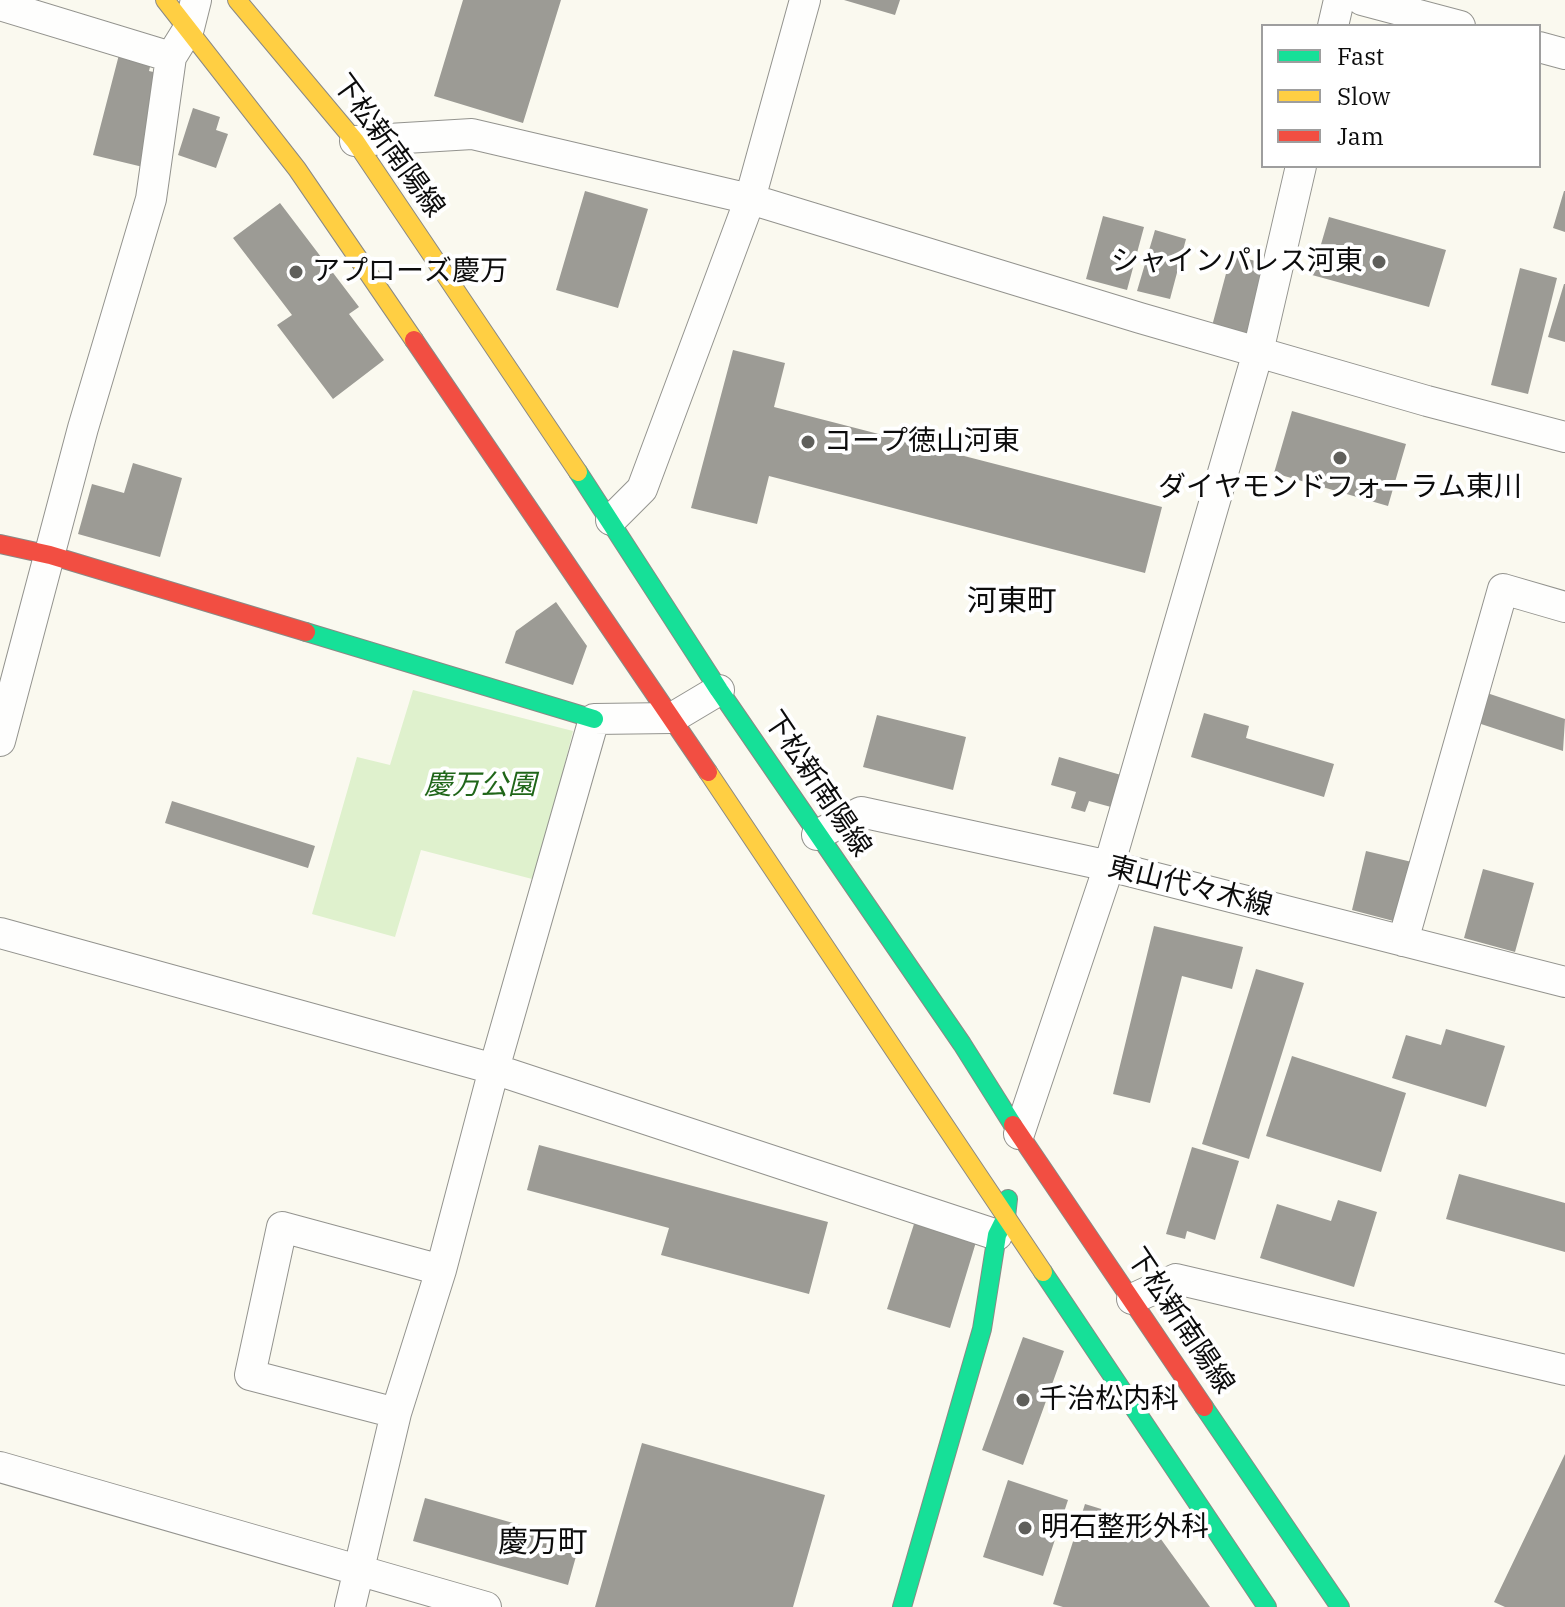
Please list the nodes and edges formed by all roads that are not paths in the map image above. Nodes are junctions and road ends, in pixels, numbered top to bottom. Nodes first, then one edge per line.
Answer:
1 (165, 0) edge
2 (237, 0) edge
3 (805, 0) edge
4 (1339, 0) edge
5 (1362, 0) edge
6 (0, 5) edge
7 (192, 14) edge
8 (1333, 24) edge
9 (1452, 24) edge
10 (1541, 48) edge
11 (1565, 54) edge
12 (171, 57) junction
13 (355, 141) junction
14 (1301, 168) edge
15 (750, 199) junction
16 (1258, 352) junction
17 (1565, 437) edge
18 (611, 520) junction
19 (0, 544) edge
20 (50, 555) junction
21 (1565, 607) edge
22 (719, 690) junction
23 (672, 718) junction
24 (594, 719) junction
25 (0, 741) edge
26 (817, 835) junction
27 (1109, 866) junction
28 (0, 933) edge
29 (1403, 941) junction
30 (1565, 982) edge
31 (494, 1069) junction
32 (1015, 1157) junction
33 (1001, 1226) junction
34 (441, 1270) junction
35 (1132, 1299) junction
36 (1565, 1370) edge
37 (396, 1413) junction
38 (0, 1467) edge
39 (359, 1568) junction
40 (350, 1607) edge
41 (486, 1607) edge
42 (902, 1607) edge
43 (1267, 1607) edge
44 (1340, 1607) edge

1 - 7 main road
2 - 13 main road, 下松新南陽線
3 - 15 street
4 - 8 street
5 - 9 street
6 - 12 street
7 - 12 street
7 - 23 main road
10 - 11 street
12 - 20 street
13 - 15 street
13 - 18 main road, 下松新南陽線
14 - 16 street
15 - 16 street
15 - 18 street
16 - 17 street
16 - 27 street
18 - 22 main road, 下松新南陽線
19 - 20 main road
20 - 24 main road
20 - 25 street
21 - 29 street
22 - 23 street
22 - 26 main road, 下松新南陽線
23 - 24 street
23 - 33 main road
24 - 31 street
26 - 27 street, 東山代々木線
26 - 32 main road, 下松新南陽線
27 - 29 street, 東山代々木線
27 - 32 street
28 - 31 street
29 - 30 street, 東山代々木線
31 - 33 street
31 - 34 street
32 - 33 main road
32 - 35 main road, 下松新南陽線
33 - 42 main road
33 - 43 main road
34 - 37 street
34 - 37 street
35 - 36 street
35 - 44 main road, 下松新南陽線
37 - 39 street
38 - 39 street
39 - 40 street
39 - 41 street

